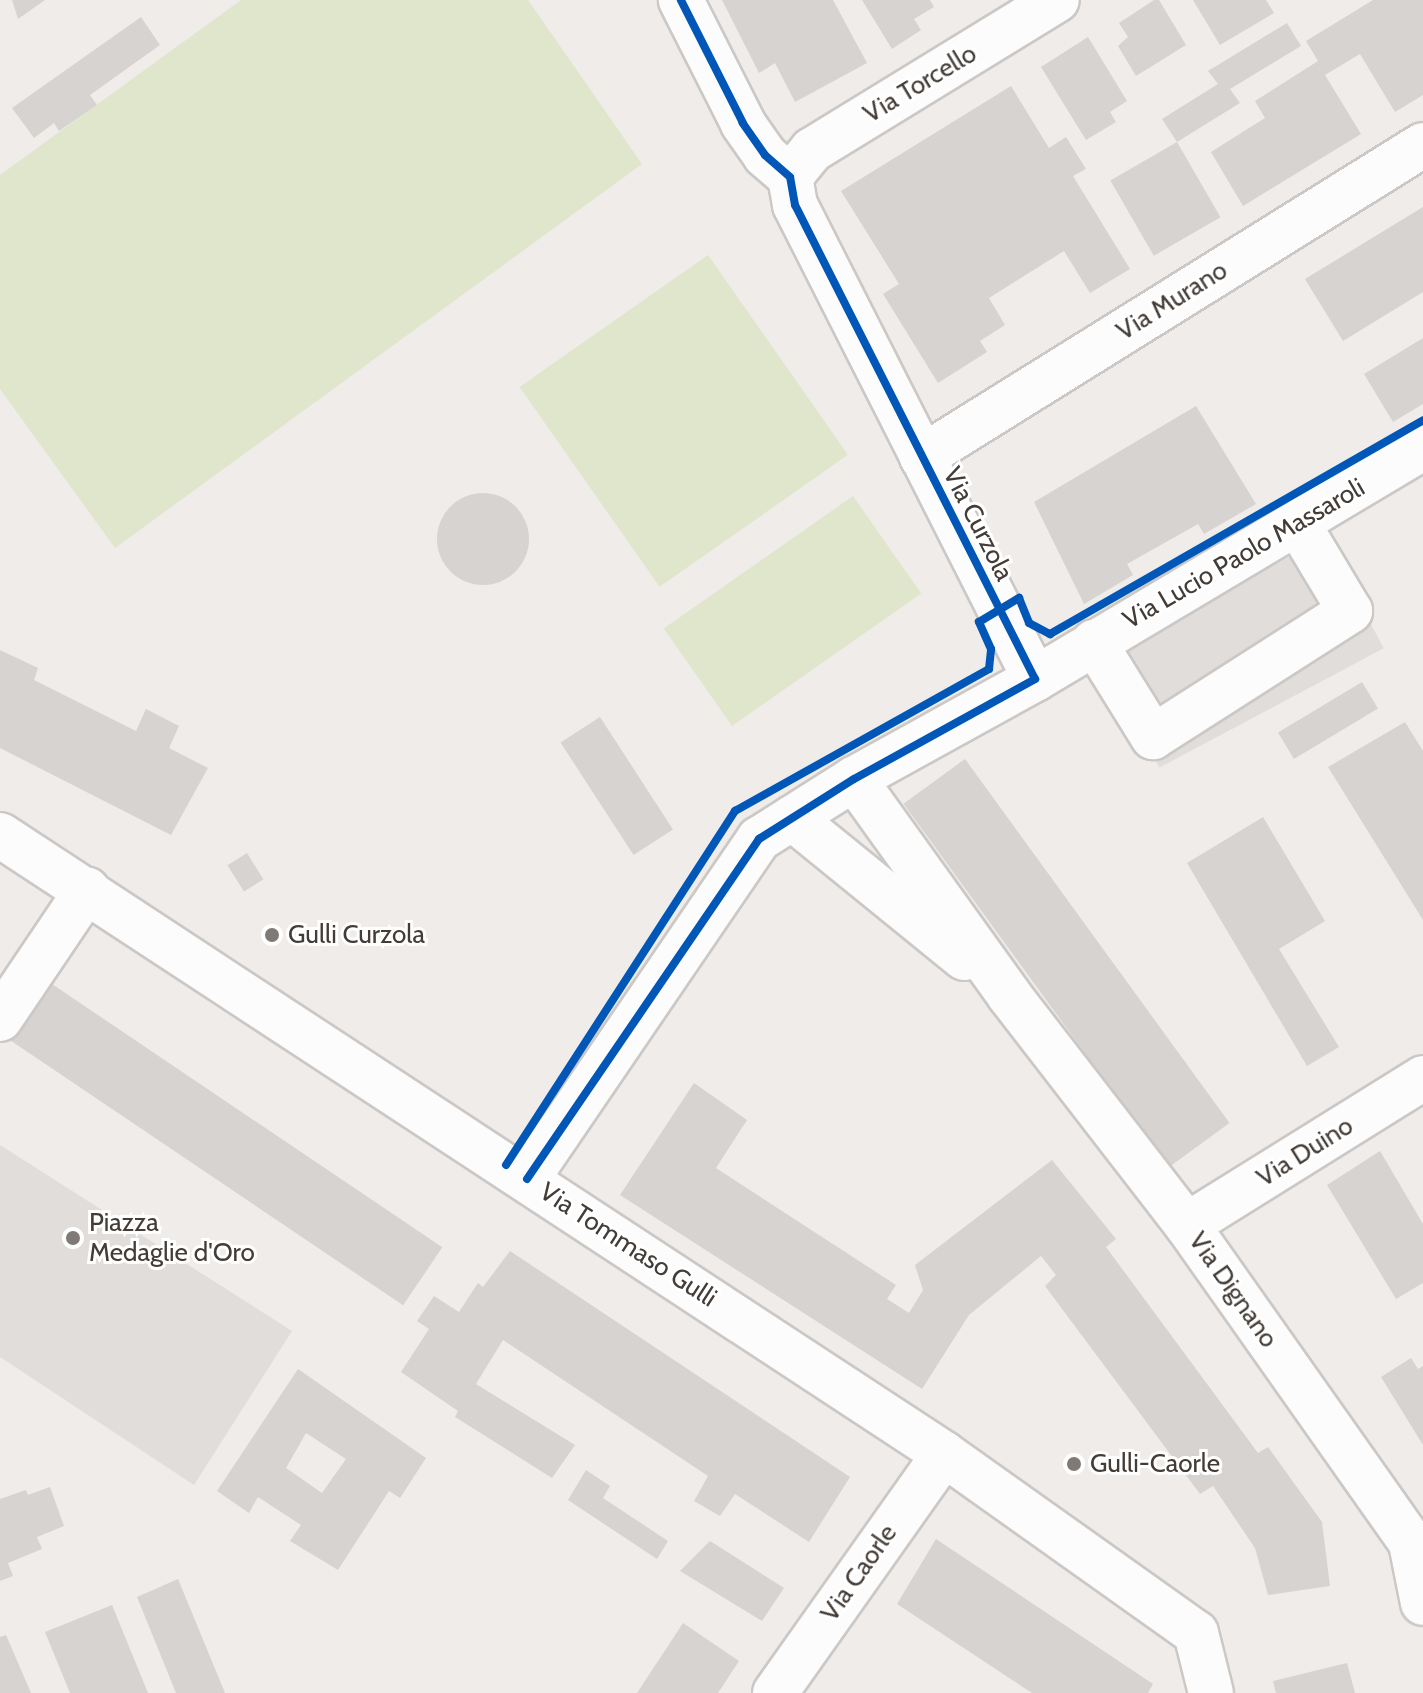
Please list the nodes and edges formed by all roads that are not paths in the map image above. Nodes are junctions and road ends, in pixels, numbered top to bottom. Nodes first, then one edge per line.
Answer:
1 (681, 0) edge
2 (1057, 0) edge
3 (1423, 145) edge
4 (790, 177) junction
5 (1423, 448) edge
6 (922, 457) junction
7 (1298, 524) junction
8 (1065, 660) junction
9 (854, 779) junction
10 (792, 818) junction
11 (0, 835) edge
12 (87, 890) junction
13 (1009, 995) junction
14 (0, 1019) edge
15 (1423, 1078) edge
16 (527, 1179) junction
17 (1187, 1225) junction
18 (944, 1454) junction
19 (1417, 1539) edge
20 (1423, 1603) edge
21 (775, 1693) edge
22 (1211, 1693) edge

1 - 4 street
2 - 4 street, Via Torcello
3 - 6 street, Via Murano
4 - 6 street, Via Curzola
5 - 7 street, Via Lucio Paolo Massaroli
6 - 8 street, Via Curzola
7 - 8 street, Via Lucio Paolo Massaroli
7 - 8 street, Via Curzola
8 - 9 street
9 - 10 street
9 - 13 street, Via Dignano
10 - 13 street, Via Dignano
10 - 16 street
11 - 12 street, Via Tommaso Gulli
12 - 14 street
12 - 16 street, Via Tommaso Gulli
13 - 17 street, Via Dignano
15 - 17 street, Via Duino
16 - 18 street, Via Tommaso Gulli
17 - 19 street, Via Dignano
18 - 21 street, Via Caorle
18 - 22 street, Via Tommaso Gulli
19 - 20 street, Via Dignano

